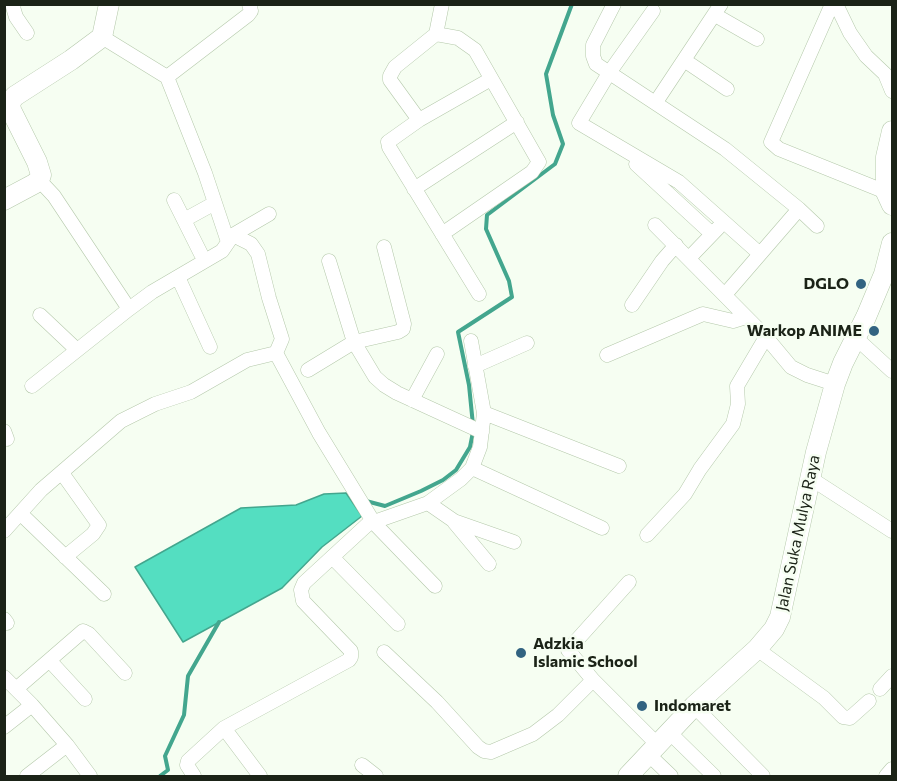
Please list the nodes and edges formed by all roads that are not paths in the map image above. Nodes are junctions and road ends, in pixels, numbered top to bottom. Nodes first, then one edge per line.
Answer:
1 (14, 4) edge
2 (249, 4) edge
3 (442, 4) edge
4 (614, 4) edge
5 (832, 4) edge
6 (836, 4) edge
7 (108, 6) edge
8 (718, 10) edge
9 (654, 11) dead end
10 (27, 33) dead end
11 (435, 34) junction
12 (102, 37) junction
13 (757, 39) dead end
14 (684, 60) junction
15 (609, 73) junction
16 (167, 77) junction
17 (491, 79) junction
18 (727, 89) dead end
19 (892, 91) edge
20 (7, 97) edge
21 (656, 102) junction
22 (419, 120) junction
23 (517, 122) junction
24 (892, 131) edge
25 (615, 144) junction
26 (39, 180) junction
27 (414, 189) junction
28 (889, 199) edge
29 (4, 200) edge
30 (174, 200) dead end
31 (215, 203) junction
32 (799, 209) junction
33 (269, 214) dead end
34 (184, 220) junction
35 (723, 222) junction
36 (655, 225) dead end
37 (817, 226) dead end
38 (442, 234) junction
39 (712, 234) junction
40 (231, 238) junction
41 (892, 243) edge
42 (676, 245) junction
43 (384, 247) dead end
44 (201, 254) dead end
45 (693, 254) dead end
46 (760, 254) junction
47 (329, 261) dead end
48 (178, 277) junction
49 (729, 290) dead end
50 (479, 294) dead end
51 (632, 305) dead end
52 (129, 309) junction
53 (40, 315) dead end
54 (746, 317) junction
55 (766, 337) junction
56 (856, 338) junction
57 (471, 341) dead end
58 (354, 342) junction
59 (526, 343) dead end
60 (210, 347) dead end
61 (76, 349) junction
62 (276, 353) junction
63 (437, 354) dead end
64 (607, 355) dead end
65 (475, 366) junction
66 (308, 370) dead end
67 (892, 371) edge
68 (835, 384) junction
69 (32, 386) dead end
70 (412, 400) junction
71 (484, 413) junction
72 (478, 430) junction
73 (619, 466) dead end
74 (472, 468) junction
75 (62, 473) junction
76 (810, 478) junction
77 (428, 503) junction
78 (21, 514) junction
79 (372, 519) junction
80 (454, 521) junction
81 (602, 528) dead end
82 (4, 531) edge
83 (892, 531) edge
84 (647, 535) dead end
85 (514, 542) dead end
86 (65, 557) junction
87 (332, 557) junction
88 (489, 564) dead end
89 (629, 582) dead end
90 (435, 586) dead end
91 (104, 594) dead end
92 (398, 624) dead end
93 (757, 649) junction
94 (384, 652) dead end
95 (50, 661) junction
96 (125, 674) dead end
97 (892, 676) edge
98 (4, 677) edge
99 (593, 680) junction
100 (16, 689) junction
101 (880, 689) dead end
102 (86, 699) dead end
103 (869, 701) dead end
104 (32, 705) junction
105 (694, 706) junction
106 (4, 727) edge
107 (224, 728) junction
108 (658, 743) junction
109 (67, 745) junction
110 (362, 765) dead end
111 (892, 769) edge
112 (27, 777) edge
113 (90, 777) edge
114 (194, 777) edge
115 (261, 777) edge
116 (375, 777) edge
117 (628, 777) edge
118 (671, 777) edge
119 (714, 777) edge
120 (763, 777) edge
121 (886, 777) edge

1 - 10 street
2 - 16 street
3 - 11 street
4 - 15 street
5 - 28 street
6 - 19 street
7 - 12 street
8 - 13 street
8 - 14 street
9 - 15 street
11 - 17 street
11 - 22 street
12 - 16 street
12 - 20 street
14 - 18 street
14 - 21 street
15 - 21 street
15 - 25 street
16 - 31 street
17 - 22 street
17 - 23 street
20 - 26 street
21 - 32 street
22 - 27 street
23 - 27 street
23 - 38 street
24 - 28 street
25 - 35 street
25 - 39 street
26 - 29 street
26 - 52 street
27 - 38 street
30 - 34 street
31 - 34 street
31 - 40 street
32 - 37 street
32 - 46 street
33 - 40 street
34 - 44 street
35 - 39 street
35 - 46 street
36 - 42 street
38 - 50 street
39 - 45 street
40 - 48 street
40 - 62 street
41 - 56 street, Jalan Suka Mulya Raya
42 - 51 street
42 - 54 street
43 - 58 street
46 - 49 street
47 - 58 street
48 - 52 street
48 - 60 street
52 - 61 street
53 - 61 street
54 - 55 street
54 - 64 street
55 - 68 street
55 - 84 street
56 - 67 street
56 - 68 street, Jalan Suka Mulya Raya
57 - 65 street
58 - 66 street
58 - 70 street
59 - 65 street
61 - 69 street
62 - 75 street
62 - 79 street
63 - 70 street
65 - 71 street
68 - 76 street, Jalan Suka Mulya Raya
70 - 72 street
71 - 72 street
71 - 73 street
72 - 74 street
74 - 77 street
74 - 81 street
75 - 78 street
75 - 86 street
76 - 83 street
76 - 93 street, Jalan Suka Mulya Raya
77 - 79 street
77 - 80 street
78 - 82 street
78 - 86 street
79 - 87 street
79 - 90 street
80 - 85 street
80 - 88 street
86 - 91 street
87 - 92 street
87 - 107 street
89 - 99 street
93 - 103 street
93 - 105 street, Jalan Suka Mulya Raya
94 - 99 street
95 - 96 street
95 - 100 street
95 - 102 street
97 - 101 street
98 - 100 street
99 - 108 street
100 - 104 street
104 - 106 street
104 - 109 street
105 - 108 street, Jalan Suka Mulya Raya
105 - 120 street
107 - 114 street
107 - 115 street
108 - 117 street, Jalan Suka Mulya Raya
108 - 118 street
108 - 119 street
109 - 112 street
109 - 113 street
110 - 116 street
111 - 121 street

